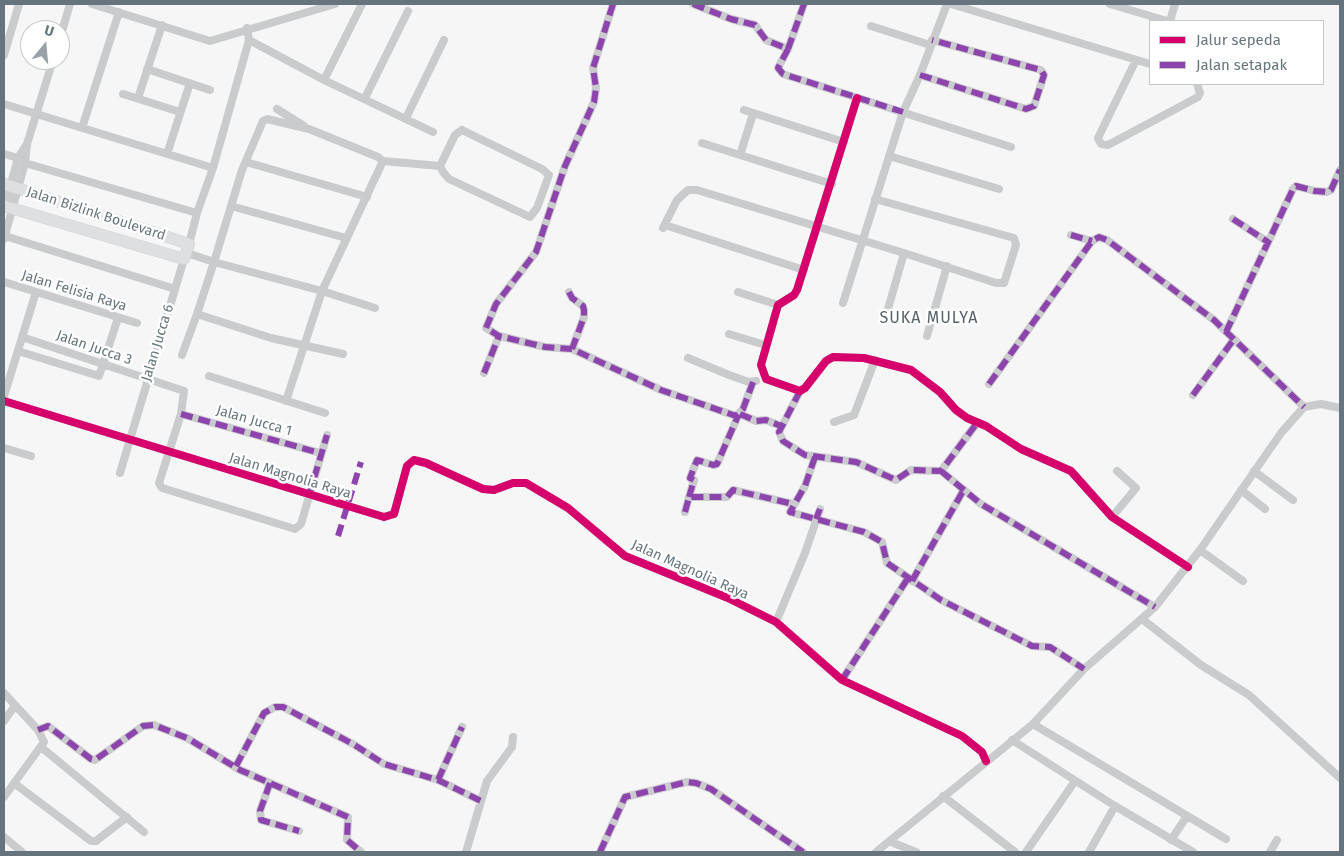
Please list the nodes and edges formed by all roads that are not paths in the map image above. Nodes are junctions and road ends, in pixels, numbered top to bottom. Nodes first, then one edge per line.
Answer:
1 (19, 4) edge
2 (70, 4) edge
3 (92, 4) edge
4 (306, 4) edge
5 (335, 4) edge
6 (362, 4) edge
7 (613, 4) edge
8 (693, 4) edge
9 (804, 4) edge
10 (947, 4) edge
11 (952, 4) edge
12 (1110, 4) edge
13 (1176, 4) edge
14 (710, 6) edge
15 (408, 11) dead end
16 (119, 12) junction
17 (310, 12) junction
18 (65, 20) edge
19 (1165, 20) edge
20 (1168, 20) edge
21 (162, 26) junction
22 (871, 26) dead end
23 (247, 28) junction
24 (249, 40) junction
25 (444, 40) dead end
26 (931, 42) junction
27 (788, 48) junction
28 (4, 55) edge
29 (1136, 60) junction
30 (1149, 64) edge
31 (147, 69) junction
32 (50, 70) edge
33 (920, 75) junction
34 (324, 80) junction
35 (190, 83) junction
36 (1197, 85) edge
37 (210, 90) dead end
38 (123, 94) dead end
39 (138, 98) junction
40 (365, 98) junction
41 (857, 98) junction
42 (4, 104) edge
43 (276, 109) dead end
44 (744, 110) dead end
45 (180, 112) junction
46 (903, 112) junction
47 (37, 114) junction
48 (753, 114) junction
49 (406, 118) junction
50 (82, 128) junction
51 (309, 129) junction
52 (433, 132) dead end
53 (844, 142) junction
54 (702, 143) dead end
55 (27, 144) junction
56 (1011, 147) dead end
57 (4, 154) edge
58 (167, 154) junction
59 (740, 155) junction
60 (889, 156) junction
61 (18, 158) junction
62 (383, 161) junction
63 (246, 162) junction
64 (25, 163) junction
65 (440, 166) junction
66 (213, 168) junction
67 (1340, 170) edge
68 (832, 184) junction
69 (11, 186) edge
70 (998, 189) dead end
71 (367, 197) junction
72 (875, 199) junction
73 (231, 206) junction
74 (6, 207) edge
75 (198, 213) junction
76 (1233, 219) dead end
77 (818, 227) junction
78 (1071, 235) dead end
79 (4, 237) edge
80 (346, 238) junction
81 (862, 239) junction
82 (1092, 241) junction
83 (1268, 242) junction
84 (187, 252) junction
85 (904, 252) junction
86 (214, 262) junction
87 (947, 266) junction
88 (804, 270) junction
89 (4, 282) edge
90 (175, 289) junction
91 (322, 291) junction
92 (36, 292) junction
93 (569, 292) dead end
94 (738, 292) dead end
95 (843, 303) dead end
96 (778, 305) junction
97 (375, 308) dead end
98 (197, 314) junction
99 (886, 316) dead end
100 (118, 318) junction
101 (137, 323) dead end
102 (1226, 332) junction
103 (729, 334) dead end
104 (499, 336) junction
105 (926, 336) dead end
106 (22, 337) junction
107 (1234, 339) junction
108 (765, 345) junction
109 (304, 346) junction
110 (572, 349) junction
111 (18, 350) junction
112 (342, 354) dead end
113 (182, 355) dead end
114 (688, 358) dead end
115 (875, 360) junction
116 (104, 363) junction
117 (484, 373) dead end
118 (209, 376) dead end
119 (764, 376) junction
120 (147, 380) junction
121 (754, 382) junction
122 (989, 384) dead end
123 (800, 391) junction
124 (1193, 395) dead end
125 (4, 396) edge
126 (4, 400) edge
127 (286, 401) junction
128 (1304, 407) junction
129 (1340, 408) edge
130 (325, 413) dead end
131 (181, 414) junction
132 (739, 415) junction
133 (834, 422) dead end
134 (977, 423) junction
135 (781, 426) junction
136 (327, 435) dead end
137 (129, 440) junction
138 (4, 448) edge
139 (169, 451) junction
140 (320, 453) junction
141 (31, 456) dead end
142 (815, 457) junction
143 (941, 471) junction
144 (1117, 471) dead end
145 (1254, 471) junction
146 (120, 473) dead end
147 (1241, 490) junction
148 (963, 491) junction
149 (309, 495) junction
150 (689, 497) junction
151 (1293, 500) dead end
152 (793, 504) junction
153 (1265, 509) dead end
154 (820, 510) dead end
155 (684, 512) dead end
156 (1112, 517) junction
157 (816, 519) junction
158 (1200, 550) junction
159 (1188, 567) junction
160 (910, 580) junction
161 (1243, 581) dead end
162 (1155, 607) junction
163 (1142, 619) junction
164 (776, 622) junction
165 (1084, 669) junction
166 (842, 680) junction
167 (4, 693) edge
168 (14, 707) junction
169 (4, 721) edge
170 (1033, 724) junction
171 (462, 727) dead end
172 (38, 730) junction
173 (513, 736) dead end
174 (1012, 740) junction
175 (41, 747) junction
176 (986, 761) junction
177 (236, 766) junction
178 (1340, 778) edge
179 (438, 780) junction
180 (1075, 781) junction
181 (14, 783) junction
182 (270, 783) junction
183 (943, 796) junction
184 (4, 797) edge
185 (482, 801) junction
186 (1115, 806) junction
187 (1187, 816) junction
188 (127, 817) junction
189 (300, 831) dead end
190 (144, 832) dead end
191 (4, 837) edge
192 (1172, 840) junction
193 (1226, 840) dead end
194 (1277, 840) dead end
195 (891, 842) junction
196 (13, 849) edge
197 (1179, 849) edge
198 (22, 852) edge
199 (361, 852) edge
200 (466, 852) edge
201 (600, 852) edge
202 (803, 852) edge
203 (876, 852) edge
204 (916, 852) edge
205 (1015, 852) edge
206 (1026, 852) edge
207 (1088, 852) edge
208 (1193, 852) edge
209 (1270, 852) edge

1 - 28 street
2 - 18 street
3 - 16 street
4 - 17 street
5 - 17 street
6 - 34 street
7 - 104 street
8 - 14 street
9 - 27 street
10 - 26 street
11 - 29 street
12 - 19 street
13 - 20 street
14 - 27 street
15 - 40 street
16 - 21 street
16 - 50 street
17 - 23 street
21 - 23 street
21 - 31 street
22 - 26 street
23 - 24 street
24 - 34 street
24 - 66 street, Jalan Jucca 6
25 - 49 street
26 - 33 street
26 - 33 street
27 - 41 street
29 - 30 street
29 - 36 street
31 - 35 street
31 - 39 street
32 - 47 street
33 - 46 street
34 - 40 street
35 - 37 street
35 - 45 street
38 - 39 street
39 - 45 street
40 - 49 street
41 - 46 street
41 - 53 street
42 - 47 street
43 - 51 street
44 - 48 street
45 - 58 street
46 - 56 street
46 - 60 street
47 - 50 street
47 - 55 street
48 - 53 street
48 - 59 street
49 - 52 street
50 - 58 street
51 - 62 street
51 - 63 street
53 - 68 street
54 - 59 street
55 - 61 street
55 - 64 street
57 - 61 street
58 - 66 street
59 - 68 street
60 - 70 street
60 - 72 street
61 - 69 street
62 - 65 street
62 - 71 street
63 - 71 street
63 - 73 street
64 - 69 street
64 - 75 street
65 - 65 street
66 - 75 street, Jalan Jucca 6
67 - 83 street
68 - 77 street
69 - 74 street
69 - 84 street, Jalan Bizlink Boulevard
71 - 80 street
72 - 81 street
72 - 87 street
73 - 80 street
73 - 86 street
74 - 79 street
74 - 84 street, Jalan Bizlink Boulevard
75 - 84 street, Jalan Jucca 6
76 - 83 street
77 - 81 street
77 - 88 street
77 - 88 street
78 - 82 street
79 - 90 street
80 - 91 street
81 - 85 street
81 - 95 street
82 - 102 street
82 - 122 street
83 - 102 street
84 - 86 street
84 - 90 street, Jalan Jucca 6
85 - 87 street
85 - 99 street
86 - 91 street
86 - 98 street
87 - 105 street
88 - 96 street
89 - 92 street, Jalan Felisia Raya
90 - 120 street, Jalan Jucca 6
91 - 97 street
91 - 109 street
92 - 100 street, Jalan Felisia Raya
92 - 106 street
93 - 110 street
94 - 96 street
96 - 108 street
98 - 109 street
98 - 113 street
100 - 101 street, Jalan Felisia Raya
100 - 116 street
102 - 107 street
103 - 108 street
104 - 110 street
104 - 117 street
106 - 111 street
106 - 116 street, Jalan Jucca 3
107 - 124 street
107 - 128 street
108 - 119 street
109 - 112 street
109 - 127 street
110 - 132 street
111 - 116 street
111 - 125 street
114 - 121 street
115 - 123 street
115 - 133 street
115 - 134 street
116 - 120 street, Jalan Jucca 3
118 - 127 street
119 - 121 street
119 - 123 street
120 - 131 street, Jalan Jucca 3
120 - 137 street, Jalan Jucca 6
121 - 132 street
123 - 135 street
126 - 137 street, Jalan Magnolia Raya
127 - 130 street
128 - 129 street
128 - 145 street
131 - 139 street
131 - 140 street, Jalan Jucca 1
132 - 135 street
132 - 150 street
134 - 143 street
134 - 156 street
135 - 142 street
136 - 140 street
137 - 139 street, Jalan Magnolia Raya
137 - 146 street, Jalan Jucca 6
138 - 141 street
139 - 149 street, Jalan Magnolia Raya
139 - 149 street
140 - 149 street
142 - 143 street
142 - 152 street
143 - 148 street
144 - 156 street
145 - 147 street
145 - 151 street
147 - 153 street
147 - 158 street
148 - 160 street
148 - 162 street
149 - 164 street, Jalan Magnolia Raya
150 - 152 street
150 - 155 street
152 - 157 street
154 - 157 street
156 - 159 street
157 - 160 street
157 - 164 street
158 - 159 street
158 - 161 street
159 - 162 street
160 - 165 street
160 - 166 street
162 - 163 street
163 - 165 street
163 - 178 street
164 - 166 street, Jalan Magnolia Raya
165 - 170 street
166 - 176 street, Jalan Magnolia Raya
167 - 168 street
168 - 169 street
168 - 172 street
170 - 174 street
170 - 187 street
171 - 179 street
172 - 175 street
172 - 177 street
173 - 185 street
174 - 176 street
174 - 180 street
175 - 181 street
175 - 188 street
176 - 183 street
177 - 179 street
177 - 182 street
179 - 185 street
180 - 186 street
180 - 206 street
181 - 184 street
181 - 188 street
182 - 189 street
182 - 199 street
183 - 195 street
183 - 205 street
185 - 200 street
186 - 192 street
186 - 207 street
187 - 192 street
187 - 193 street
188 - 190 street
191 - 196 street
192 - 197 street
194 - 209 street
195 - 203 street
195 - 204 street
196 - 198 street
197 - 208 street
201 - 202 street

